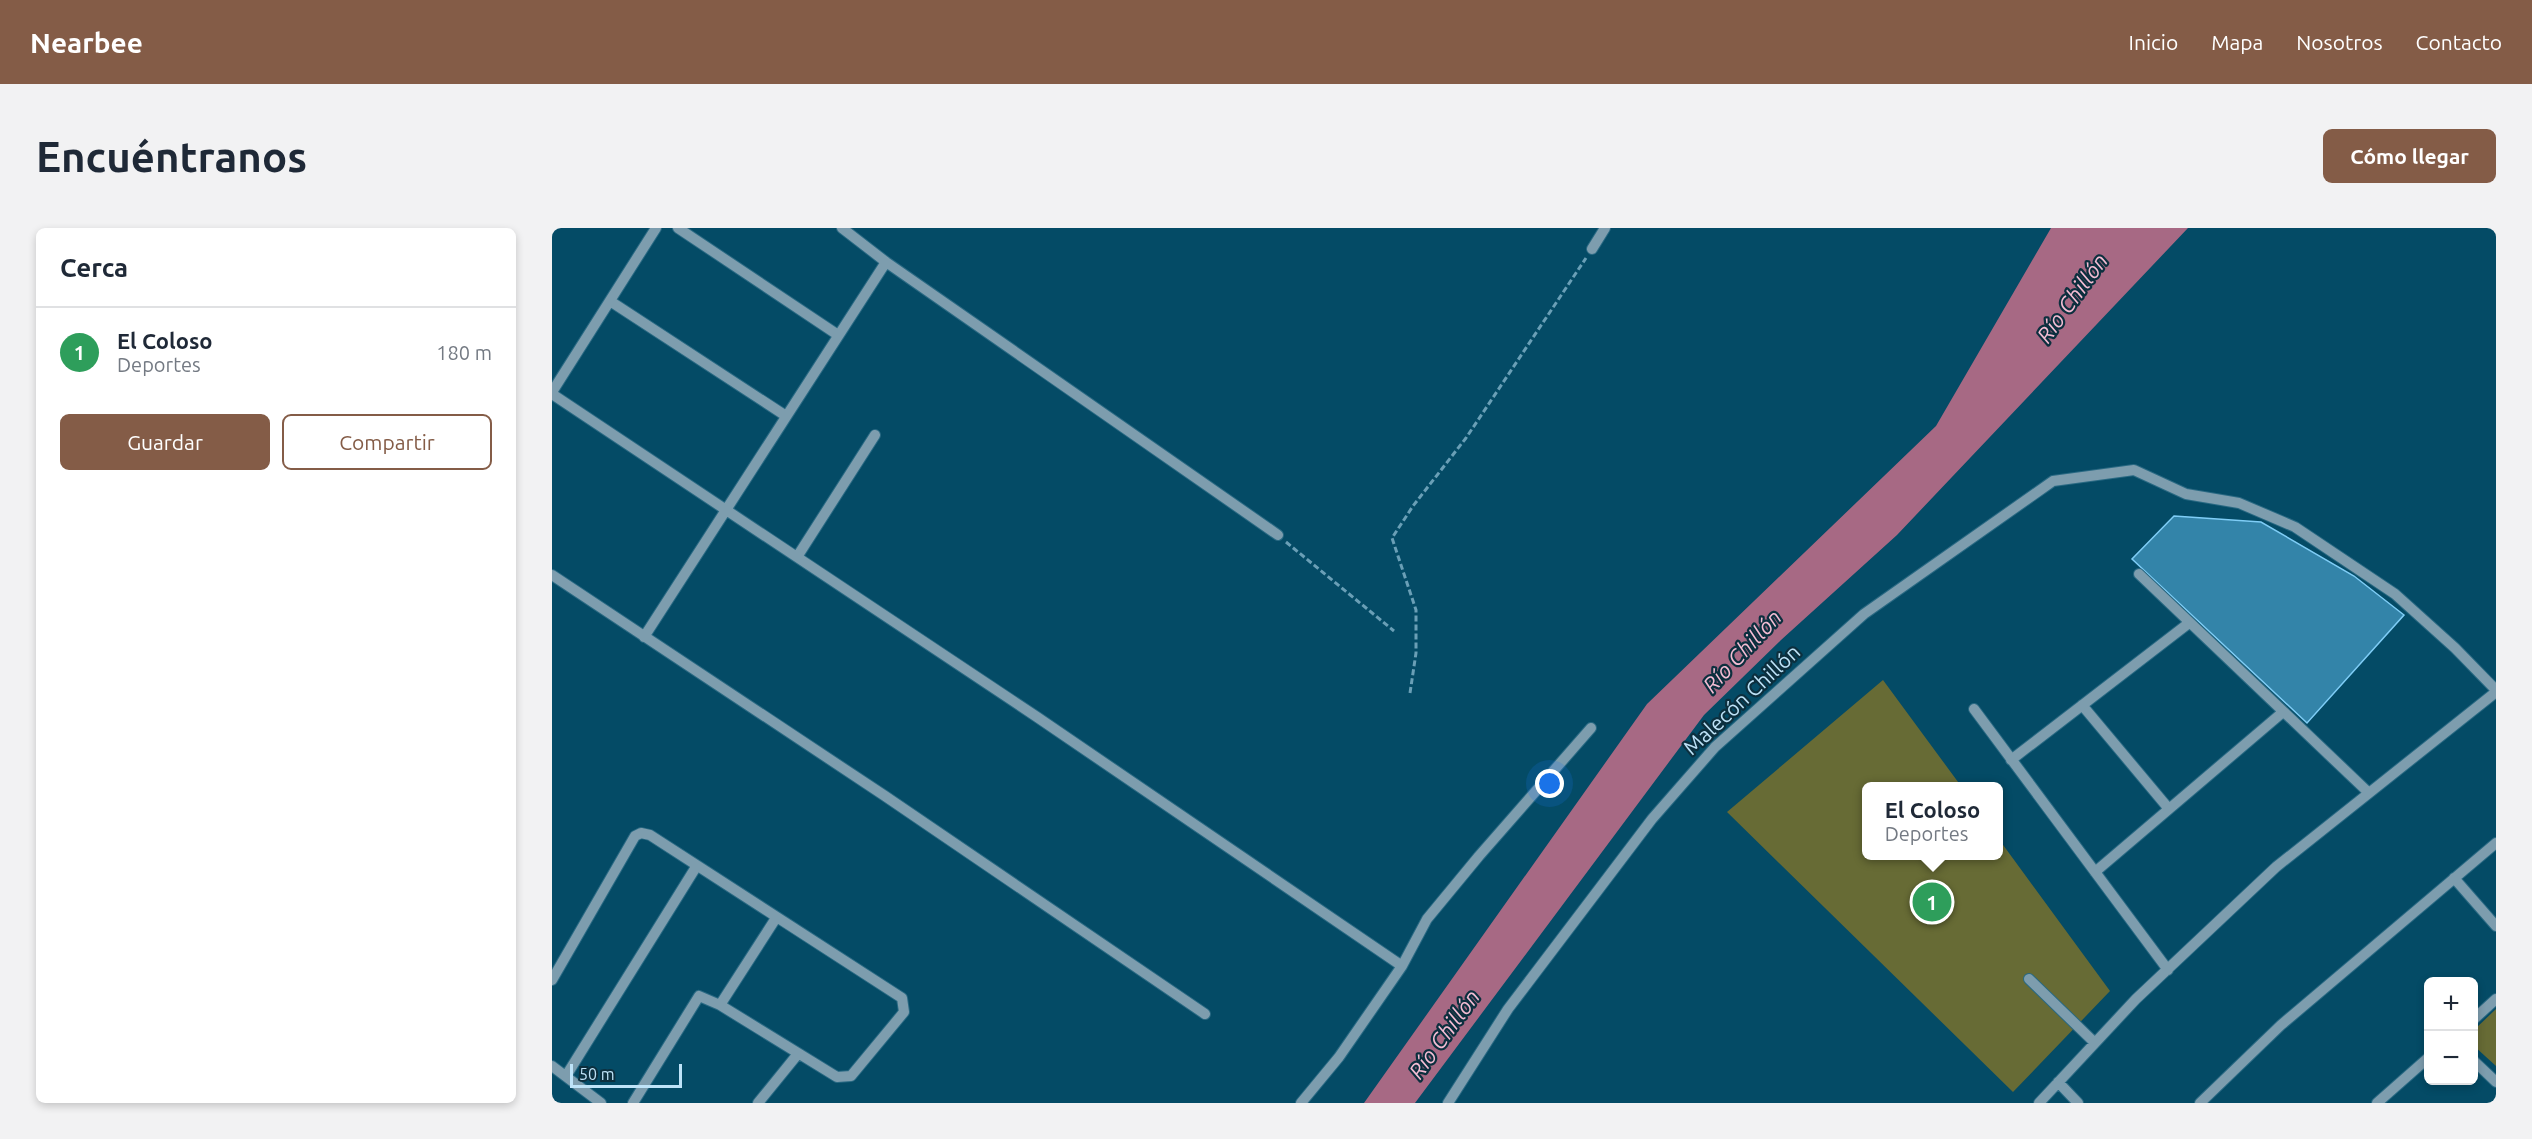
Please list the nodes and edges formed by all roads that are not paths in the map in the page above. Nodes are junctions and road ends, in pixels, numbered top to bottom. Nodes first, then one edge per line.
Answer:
1 (656, 228) edge
2 (678, 228) edge
3 (842, 228) edge
4 (1605, 228) edge
5 (1592, 249) road end
6 (886, 262) junction
7 (610, 301) junction
8 (838, 335) junction
9 (552, 393) edge
10 (786, 416) junction
11 (875, 435) dead end
12 (725, 509) junction
13 (1278, 535) road end
14 (797, 557) junction
15 (552, 574) edge
16 (2139, 574) dead end
17 (2189, 623) junction
18 (644, 637) junction
19 (2496, 691) edge
20 (2082, 705) junction
21 (1974, 709) dead end
22 (2283, 712) junction
23 (1592, 728) dead end
24 (2011, 760) junction
25 (2369, 793) junction
26 (2169, 809) junction
27 (2496, 843) edge
28 (696, 867) junction
29 (2095, 872) junction
30 (2454, 878) junction
31 (776, 918) junction
32 (2496, 926) edge
33 (1402, 966) junction
34 (2168, 970) junction
35 (2029, 979) dead end
36 (552, 980) edge
37 (2496, 999) edge
38 (720, 1005) junction
39 (1205, 1014) dead end
40 (2478, 1015) edge
41 (2095, 1043) junction
42 (797, 1055) junction
43 (2424, 1062) edge
44 (2478, 1065) edge
45 (552, 1066) edge
46 (566, 1076) junction
47 (2496, 1082) edge
48 (2058, 1083) junction
49 (601, 1103) edge
50 (633, 1103) edge
51 (758, 1103) edge
52 (1301, 1103) edge
53 (1448, 1103) edge
54 (2039, 1103) edge
55 (2078, 1103) edge
56 (2200, 1103) edge
57 (2377, 1103) edge

1 - 7 street
2 - 8 street
3 - 6 street
4 - 5 street
6 - 8 street
6 - 13 street
7 - 9 street
7 - 10 street
8 - 10 street
9 - 12 street
10 - 12 street
11 - 14 street
12 - 14 street
12 - 18 street
14 - 33 street
15 - 18 street
16 - 17 street
17 - 20 street
17 - 22 street
18 - 39 street
19 - 25 street
19 - 53 street, Malecón Chillón
20 - 24 street
20 - 26 street
21 - 24 street
22 - 25 street
22 - 26 street
23 - 33 street
24 - 29 street
25 - 34 street
26 - 29 street
27 - 30 street
28 - 31 street
28 - 36 street
28 - 46 street
29 - 34 street
30 - 32 street
30 - 56 street
31 - 38 street
31 - 42 street
33 - 52 street
34 - 41 street
35 - 41 street
37 - 40 street
38 - 42 street
38 - 50 street
41 - 48 street
42 - 51 street
43 - 57 street
44 - 47 street
45 - 46 street
46 - 49 street
48 - 54 street
48 - 55 street

